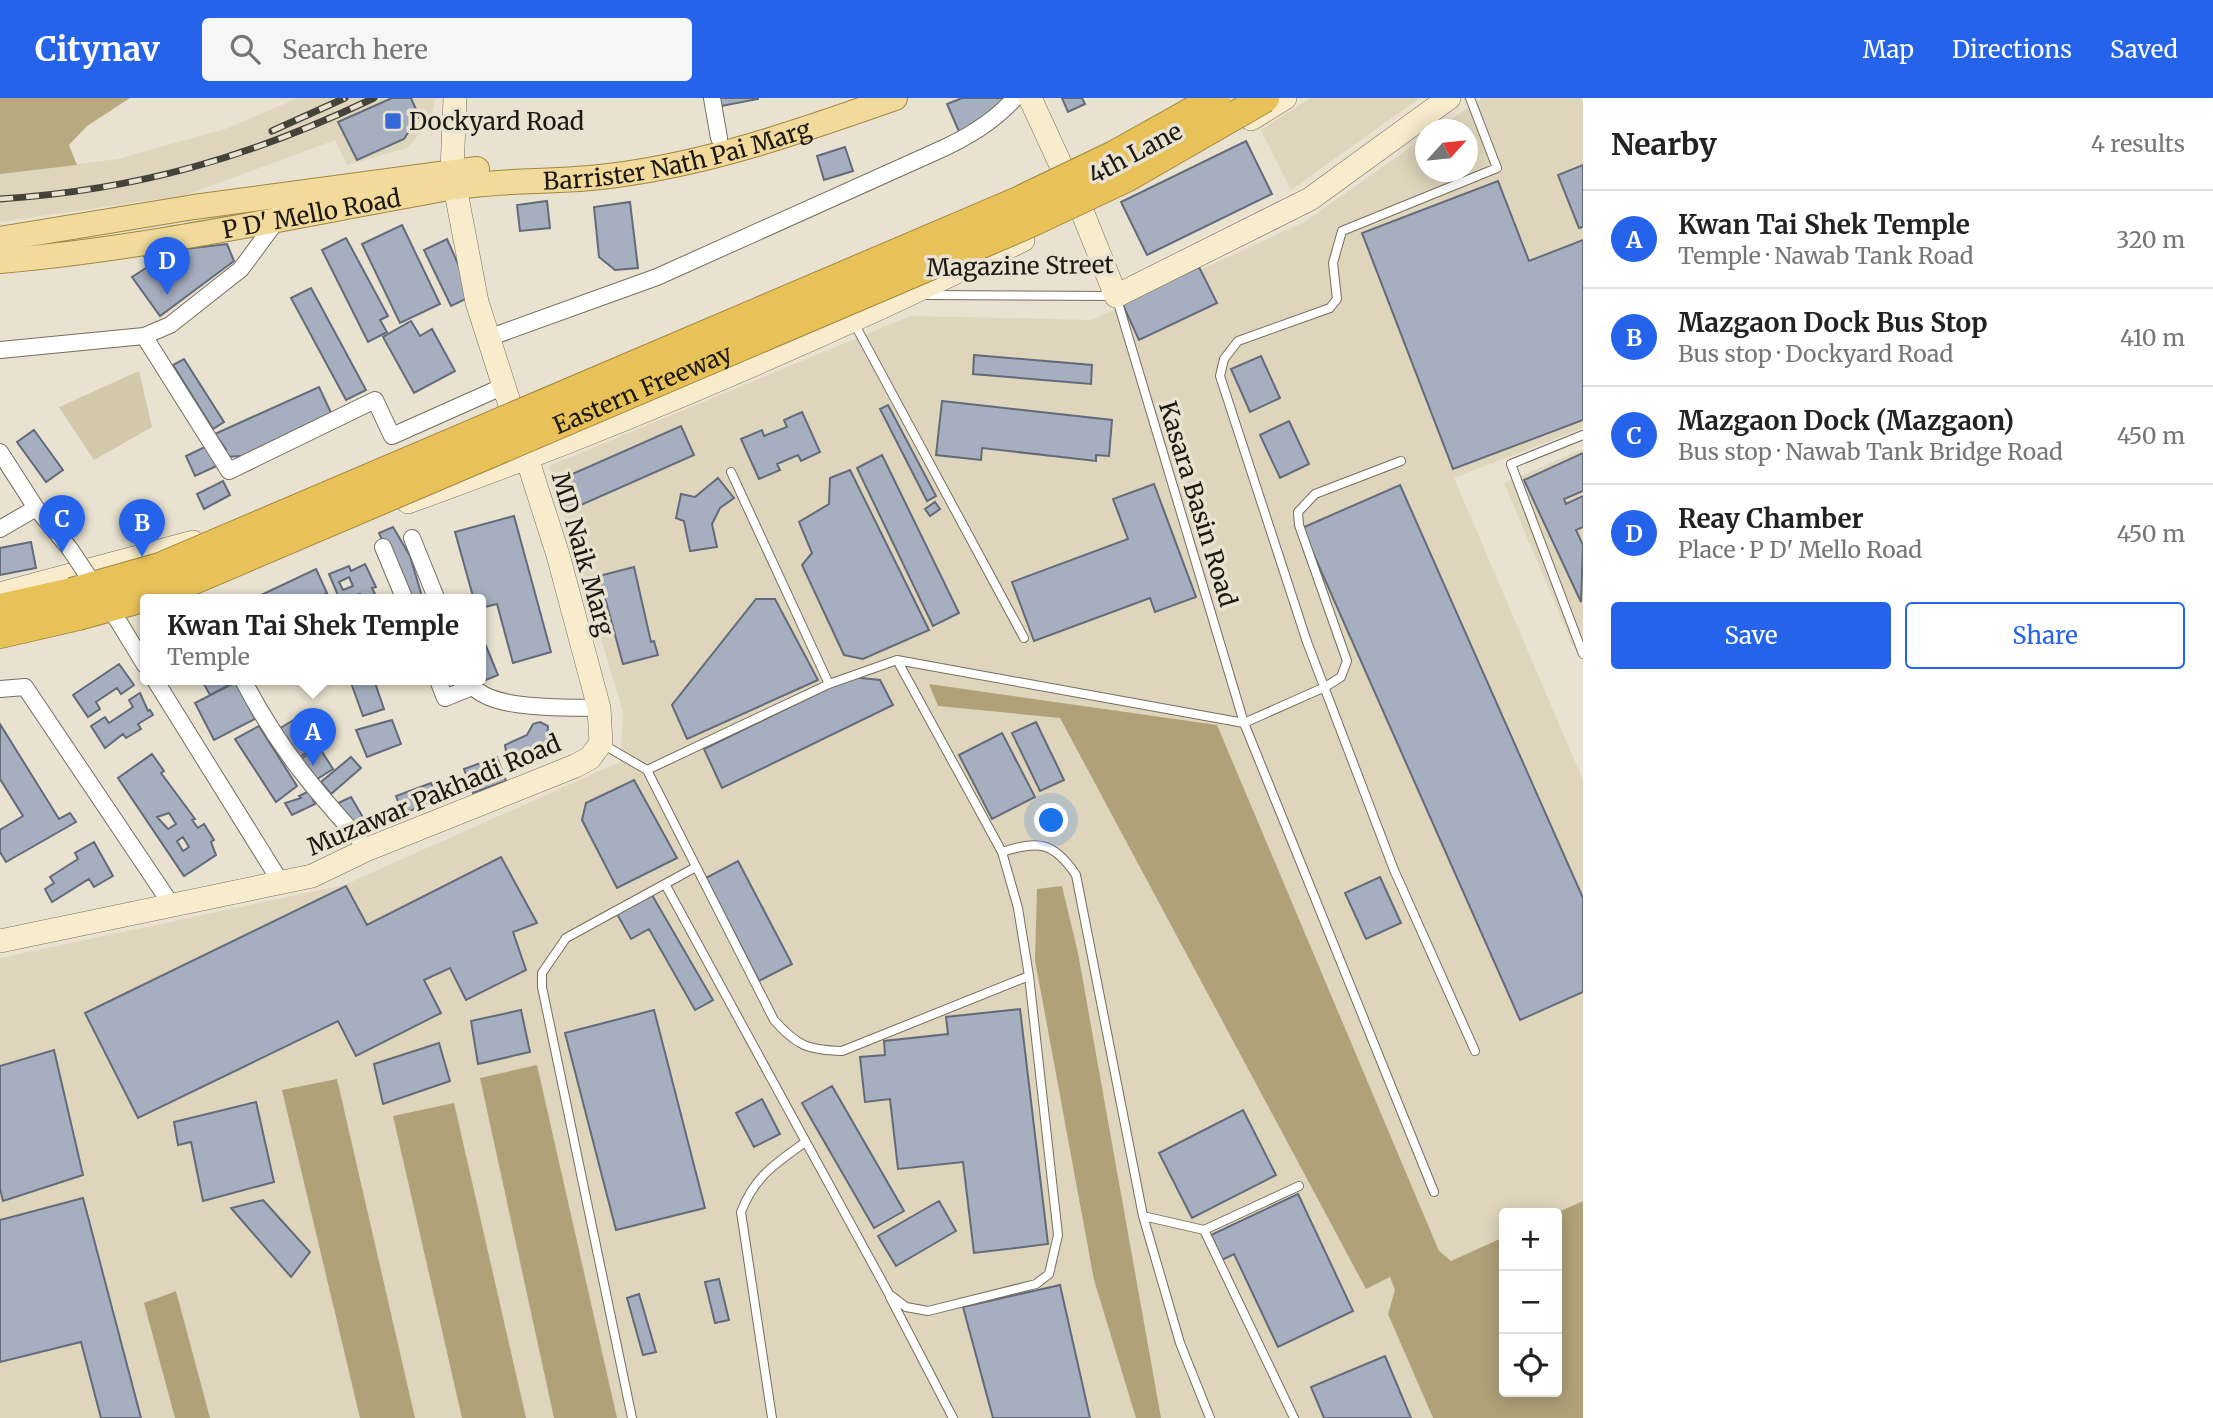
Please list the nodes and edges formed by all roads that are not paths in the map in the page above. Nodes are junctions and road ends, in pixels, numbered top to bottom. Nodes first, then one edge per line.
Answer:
1 (455, 98) edge
2 (712, 98) edge
3 (845, 98) edge
4 (895, 98) edge
5 (1015, 98) edge
6 (1030, 98) edge
7 (1199, 98) edge
8 (1216, 98) edge
9 (1265, 98) edge
10 (1285, 98) edge
11 (1450, 98) edge
12 (1470, 98) edge
13 (719, 138) junction
14 (1061, 169) junction
15 (453, 179) junction
16 (274, 208) junction
17 (1082, 211) junction
18 (0, 239) edge
19 (0, 261) edge
20 (912, 295) junction
21 (1116, 296) junction
22 (853, 320) junction
23 (144, 337) junction
24 (488, 338) junction
25 (0, 350) edge
26 (508, 396) junction
27 (1583, 435) edge
28 (0, 452) edge
29 (529, 458) junction
30 (1401, 461) dead end
31 (731, 472) dead end
32 (36, 508) junction
33 (0, 529) edge
34 (412, 538) dead end
35 (383, 547) dead end
36 (81, 572) junction
37 (0, 594) edge
38 (160, 594) edge
39 (200, 594) edge
40 (403, 594) edge
41 (435, 594) edge
42 (140, 599) edge
43 (0, 608) edge
44 (140, 609) edge
45 (115, 621) junction
46 (0, 634) edge
47 (1024, 638) dead end
48 (0, 646) edge
49 (1583, 654) edge
50 (140, 658) edge
51 (897, 660) junction
52 (829, 684) junction
53 (158, 685) edge
54 (246, 685) edge
55 (440, 685) edge
56 (469, 685) edge
57 (472, 685) edge
58 (1325, 687) junction
59 (0, 689) edge
60 (599, 708) junction
61 (1244, 723) junction
62 (601, 743) junction
63 (646, 770) junction
64 (368, 849) junction
65 (1002, 852) junction
66 (696, 867) junction
67 (280, 881) junction
68 (665, 884) junction
69 (171, 904) junction
70 (0, 941) edge
71 (1030, 976) junction
72 (1475, 1051) dead end
73 (804, 1143) junction
74 (1299, 1186) dead end
75 (1434, 1192) dead end
76 (1143, 1216) junction
77 (1204, 1230) junction
78 (889, 1294) junction
79 (632, 1418) edge
80 (772, 1418) edge
81 (953, 1418) edge
82 (1210, 1418) edge
83 (1294, 1418) edge

1 - 15 street
2 - 13 street
3 - 13 main road, Barrister Nath Pai Marg
4 - 15 main road, Barrister Nath Pai Marg
5 - 24 street
6 - 14 street
7 - 14 street, Magazine Street
8 - 43 highway, Eastern Freeway, bridge
9 - 38 highway, Eastern Freeway, bridge
10 - 17 street, 4th Lane
11 - 21 street, Magazine Street
12 - 58 lane
13 - 15 main road, Barrister Nath Pai Marg
14 - 17 street
14 - 26 street, Magazine Street
15 - 16 main road, P D' Mello Road
15 - 24 street, MD Naik Marg
16 - 18 main road, P D' Mello Road
16 - 19 main road, P D' Mello Road
16 - 23 street
17 - 20 street, 4th Lane
17 - 21 street
20 - 21 lane, Magazine Street
20 - 22 street, Magazine Street
21 - 61 lane, Kasara Basin Road
22 - 29 street, Magazine Street
22 - 47 lane
23 - 25 street
23 - 26 street
24 - 26 street, MD Naik Marg
26 - 29 street, MD Naik Marg
26 - 36 street
27 - 49 lane
28 - 32 street
29 - 39 street
29 - 60 street, MD Naik Marg
30 - 58 lane
31 - 52 lane
32 - 33 street
32 - 45 street, bridge
34 - 41 street
35 - 40 street
36 - 37 street
36 - 45 street
42 - 46 highway, Eastern Freeway, bridge
44 - 45 street
45 - 48 street
45 - 50 street
51 - 52 lane
51 - 61 lane
51 - 65 lane
52 - 63 lane
53 - 67 street
54 - 64 street
55 - 56 street
57 - 60 street
58 - 61 lane
58 - 72 lane
59 - 69 street
60 - 62 street
61 - 75 lane, Kasara Basin Road
62 - 63 lane
62 - 64 street, Muzawar Pakhadi Road
63 - 66 lane
64 - 67 street, Muzawar Pakhadi Road
65 - 71 lane
65 - 76 lane
66 - 68 lane
66 - 71 lane
67 - 69 street, Muzawar Pakhadi Road
68 - 73 lane
68 - 79 lane
69 - 70 street, Muzawar Pakhadi Road
71 - 78 lane
73 - 78 lane
73 - 80 lane
74 - 77 lane
76 - 77 lane
76 - 82 lane
77 - 83 lane
78 - 81 lane

